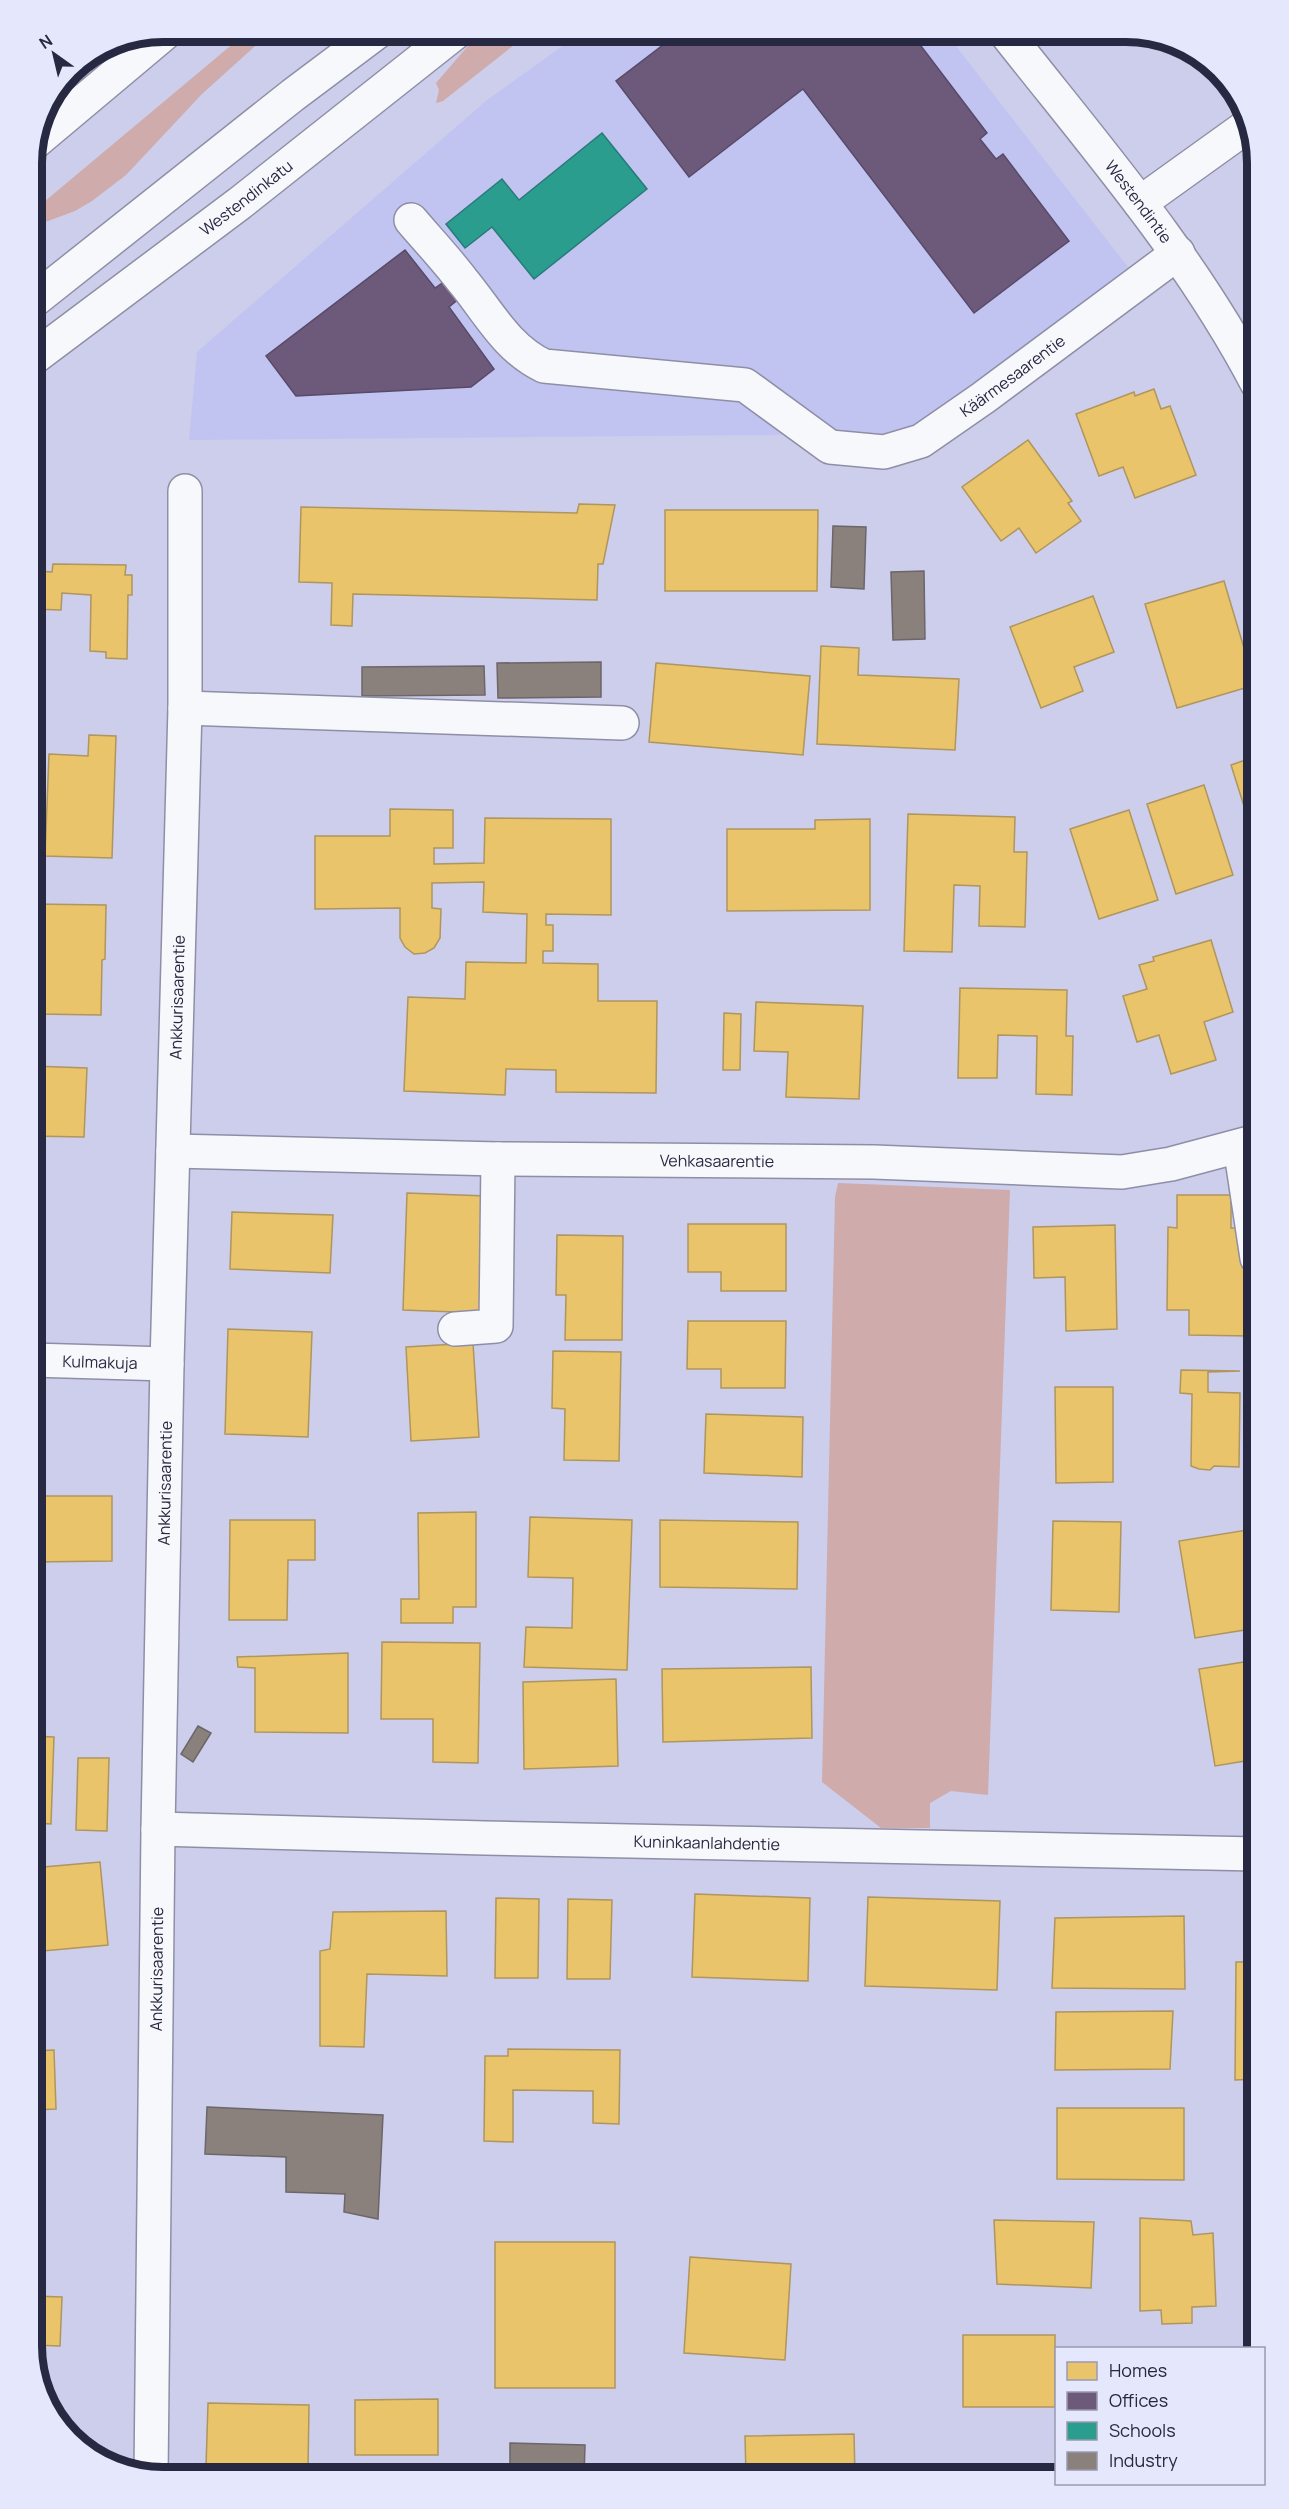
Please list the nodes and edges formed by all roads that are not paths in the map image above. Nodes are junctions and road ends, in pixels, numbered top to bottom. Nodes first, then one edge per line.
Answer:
1 (364, 42) edge
2 (443, 42) edge
3 (1013, 42) edge
4 (153, 43) edge
5 (1242, 129) edge
6 (46, 133) edge
7 (1140, 203) junction
8 (411, 220) dead end
9 (1178, 253) junction
10 (42, 294) edge
11 (42, 351) edge
12 (1247, 364) edge
13 (185, 491) dead end
14 (185, 708) junction
15 (622, 723) dead end
16 (1247, 1144) edge
17 (173, 1150) junction
18 (498, 1159) junction
19 (455, 1329) dead end
20 (42, 1360) edge
21 (167, 1364) junction
22 (158, 1829) junction
23 (1247, 1854) edge
24 (151, 2467) edge

1 - 10 street
2 - 11 street, Westendinkatu
3 - 7 street, Westendintie
4 - 6 street
5 - 7 street
7 - 9 street, Westendintie
8 - 9 street, Käärmesaarentie
9 - 12 street, Westendintie
13 - 14 street, Ankkurisaarentie
14 - 15 street
14 - 17 street, Ankkurisaarentie
16 - 18 street, Vehkasaarentie
17 - 18 street, Vehkasaarentie
17 - 21 street, Ankkurisaarentie
18 - 19 street
20 - 21 street, Kulmakuja
21 - 22 street, Ankkurisaarentie
22 - 23 street, Kuninkaanlahdentie
22 - 24 street, Ankkurisaarentie

